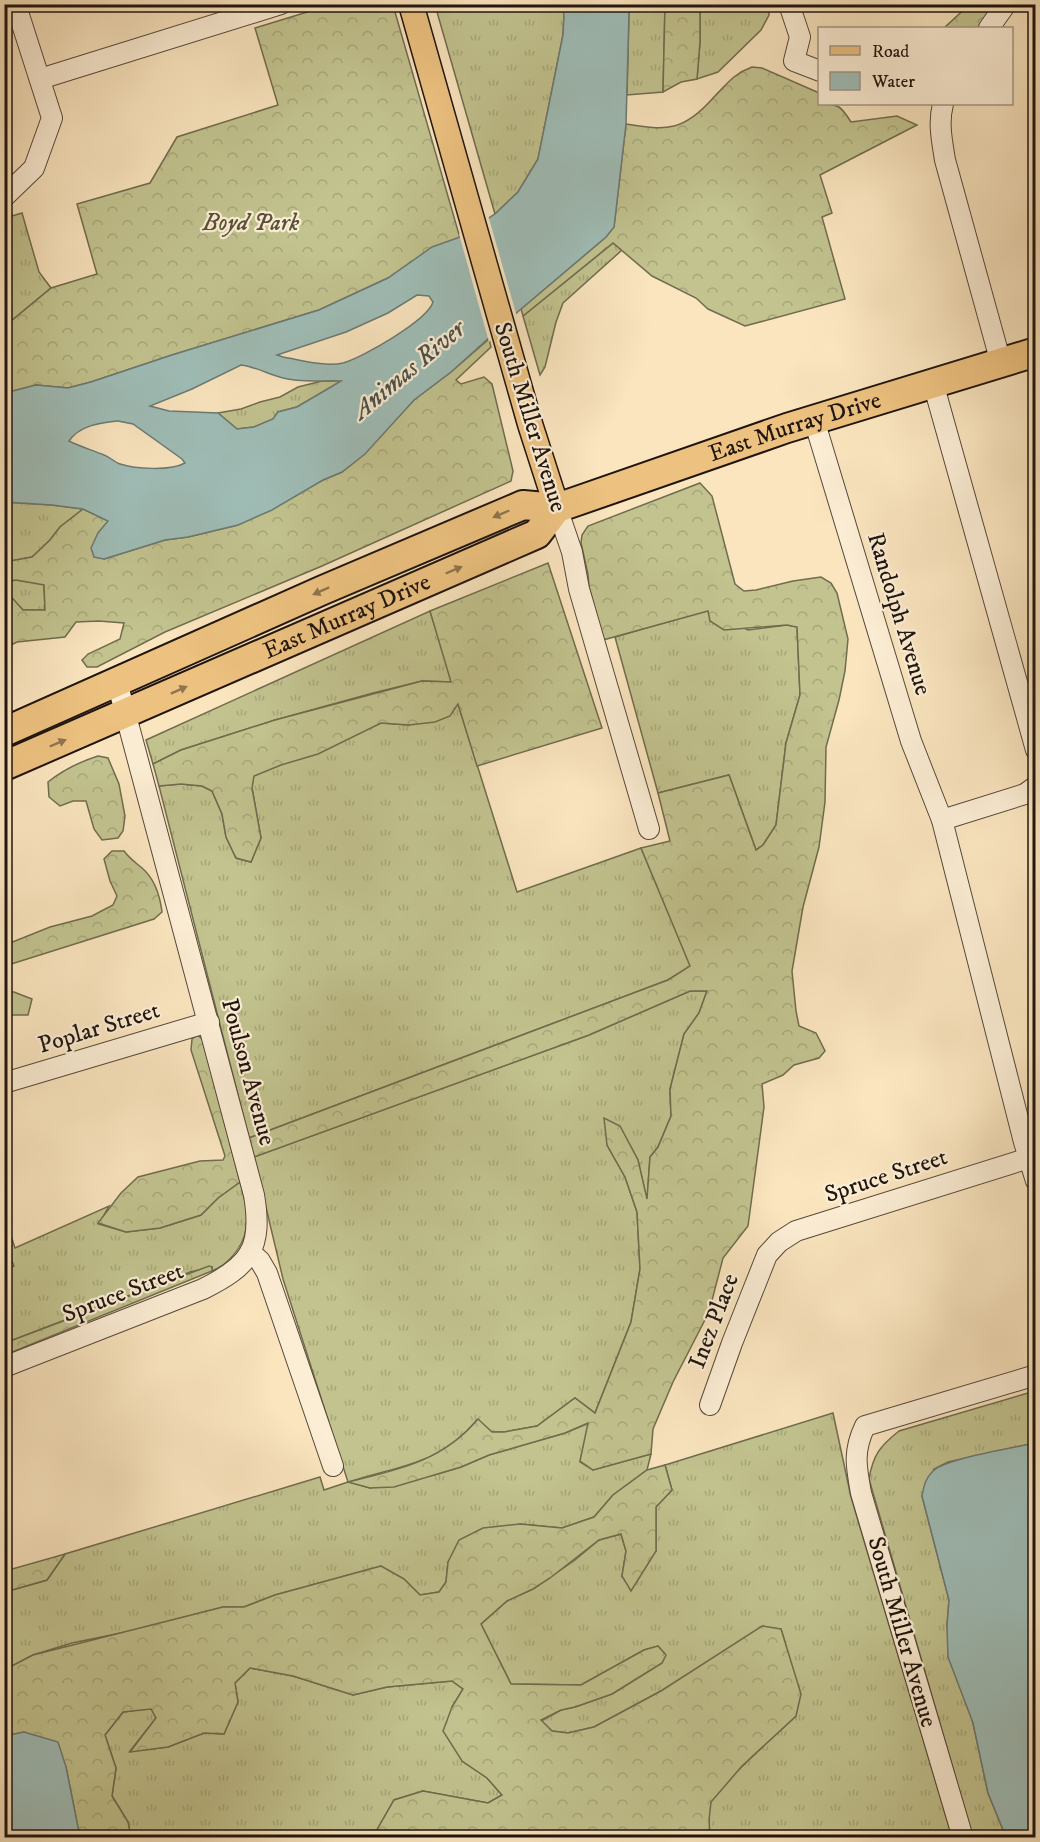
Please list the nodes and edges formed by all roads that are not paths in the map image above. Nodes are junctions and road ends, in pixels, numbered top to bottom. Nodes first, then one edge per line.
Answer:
1 (14, 4) edge
2 (281, 4) edge
3 (411, 4) edge
4 (789, 4) edge
5 (1006, 4) edge
6 (990, 27) edge
7 (818, 70) edge
8 (40, 79) junction
9 (943, 105) edge
10 (4, 197) edge
11 (1035, 352) edge
12 (1001, 363) junction
13 (933, 383) junction
14 (814, 420) junction
15 (557, 508) junction
16 (117, 682) junction
17 (126, 714) junction
18 (4, 732) edge
19 (1035, 750) edge
20 (4, 766) edge
21 (1035, 786) edge
22 (942, 820) junction
23 (649, 829) dead end
24 (209, 1022) junction
25 (4, 1083) edge
26 (1033, 1167) edge
27 (250, 1252) junction
28 (767, 1255) joint
29 (4, 1367) edge
30 (1035, 1375) edge
31 (710, 1405) dead end
32 (333, 1466) dead end
33 (963, 1838) edge

1 - 8 street
2 - 8 street
3 - 15 main road, South Miller Avenue
4 - 7 street
5 - 6 street
8 - 10 street
9 - 12 street
11 - 12 highway, East Murray Drive
12 - 13 highway, East Murray Drive
13 - 14 highway, East Murray Drive
13 - 19 street
14 - 15 highway, East Murray Drive
14 - 22 street, Randolph Avenue
15 -> 16 highway, East Murray Drive
17 -> 15 highway, East Murray Drive
15 - 23 street, South Miller Avenue
16 - 17 street, Poulson Avenue
16 - 18 highway, East Murray Drive
20 -> 17 highway, East Murray Drive
17 - 24 street, Poulson Avenue
21 - 22 street
22 - 26 street, Randolph Avenue
24 - 25 street, Poplar Street
24 - 27 street, Poulson Avenue
26 - 28 street, Spruce Street
27 - 29 street, Spruce Street
27 - 32 street
28 - 31 street, Inez Place
30 - 33 street, South Miller Avenue

